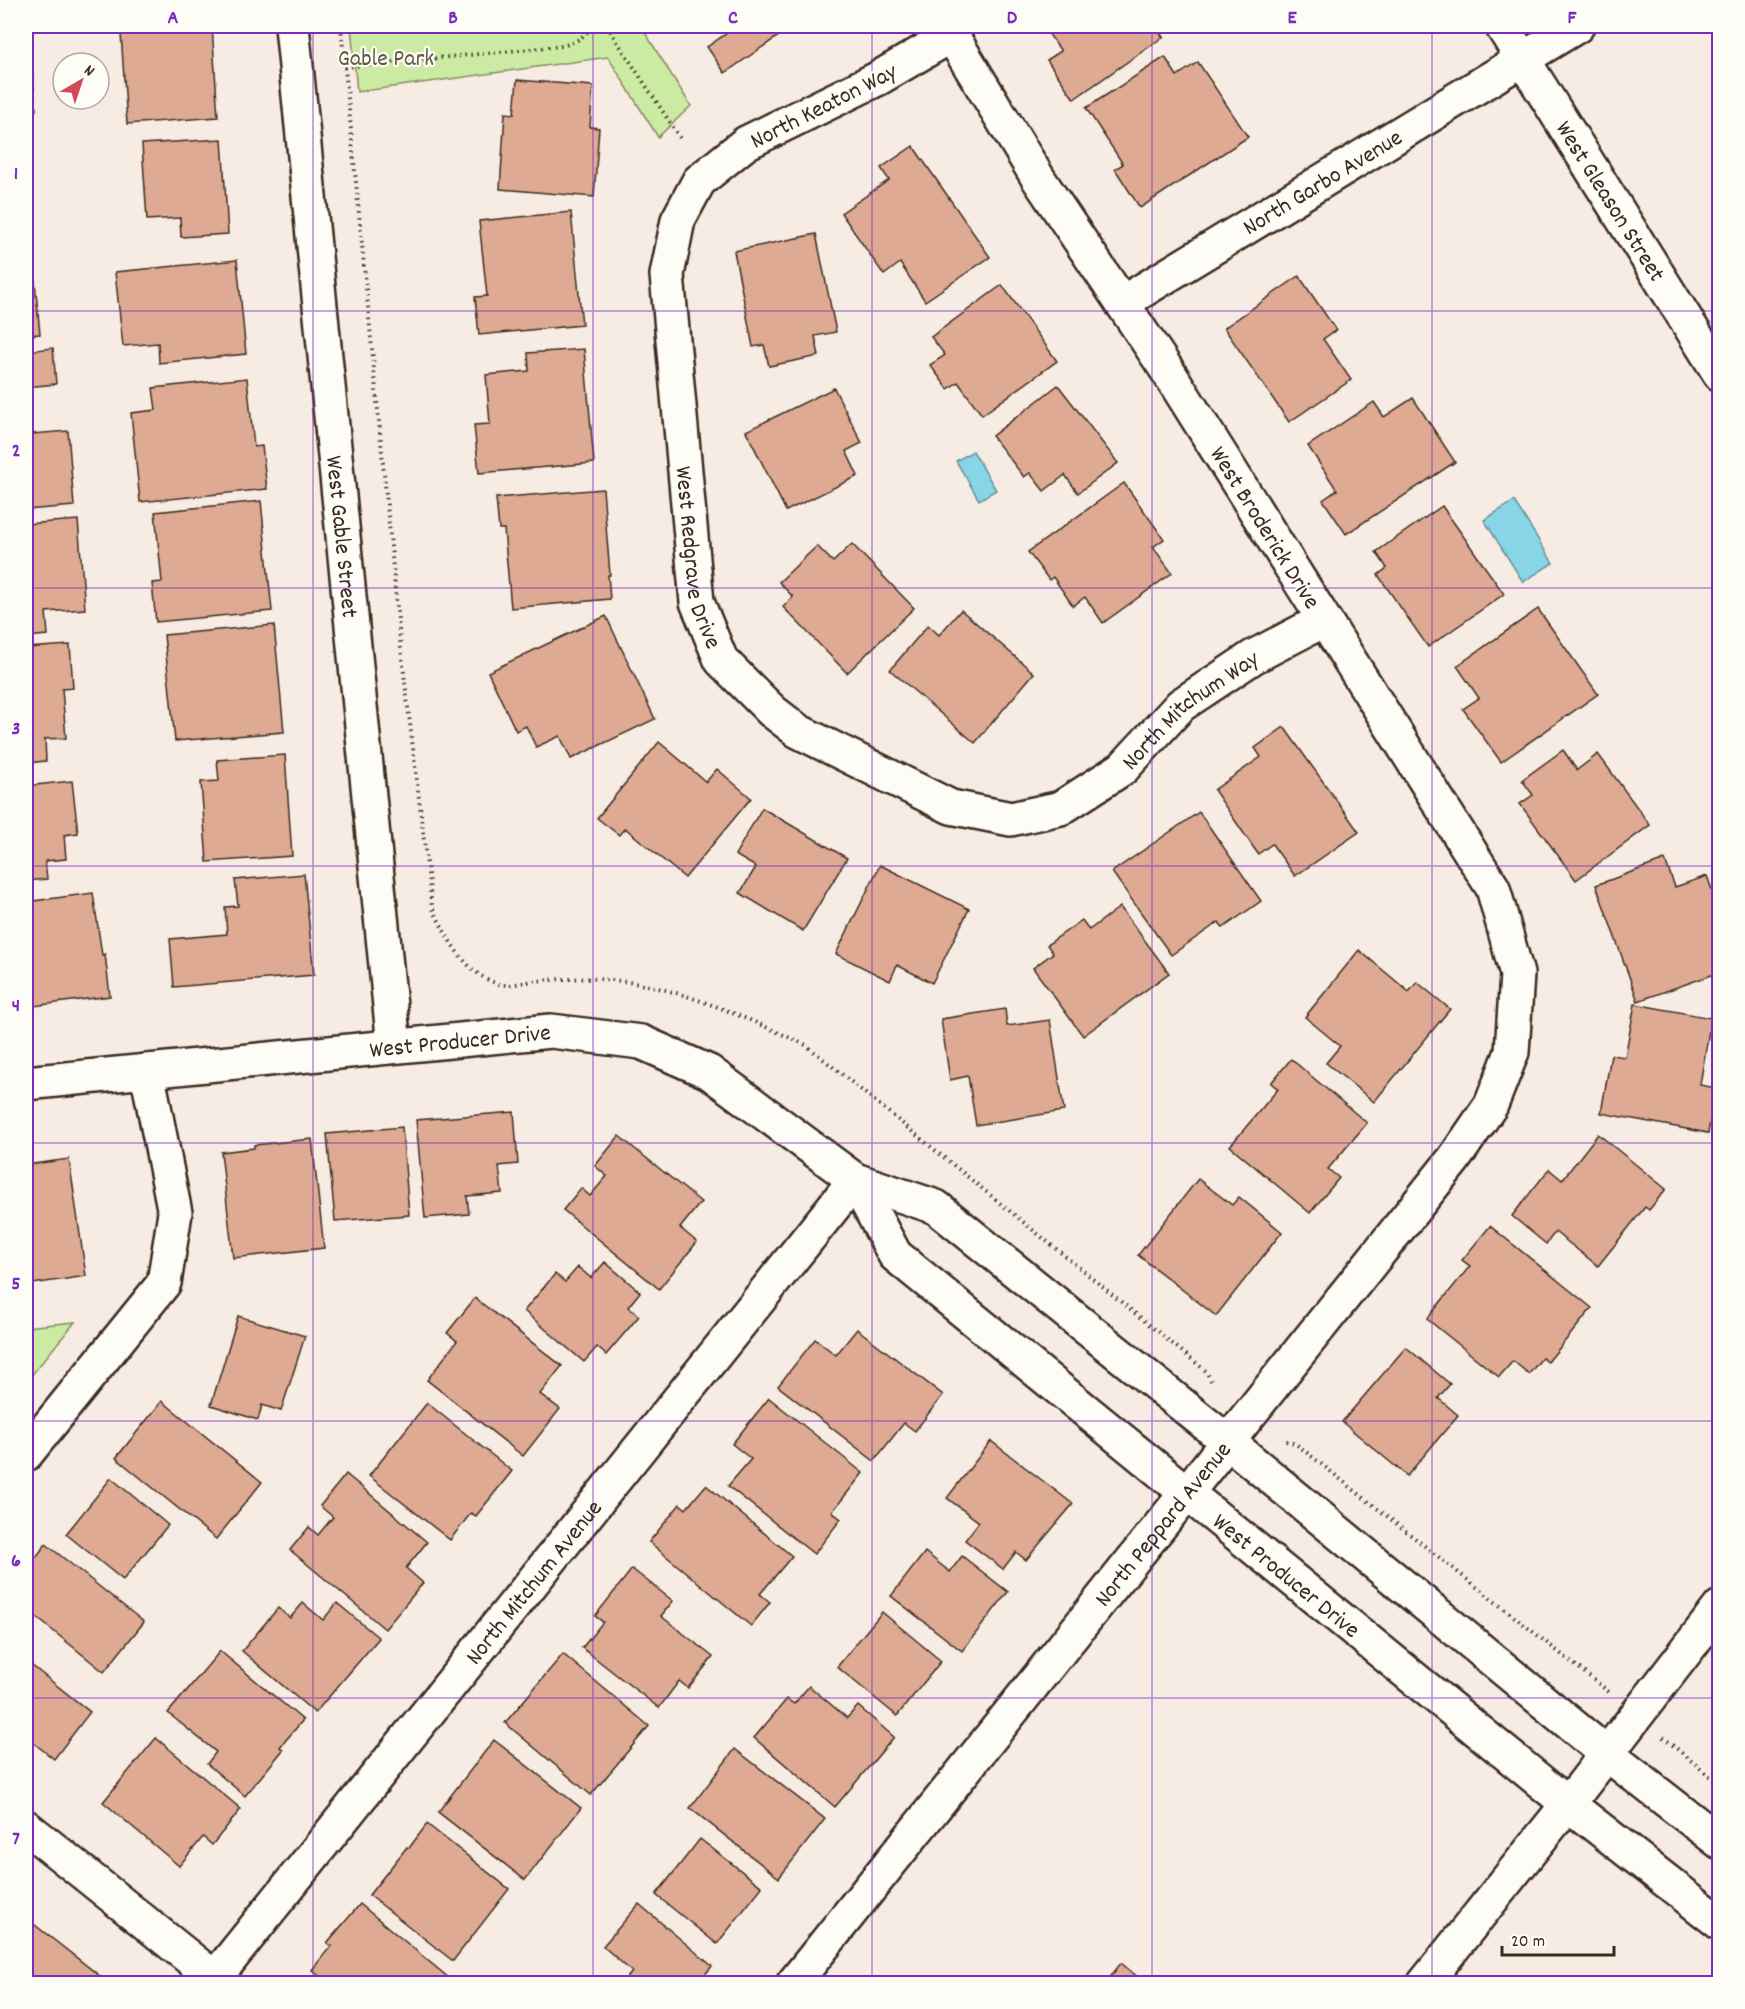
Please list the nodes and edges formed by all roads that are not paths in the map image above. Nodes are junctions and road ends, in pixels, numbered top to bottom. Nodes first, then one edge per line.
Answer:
1 (292, 26) edge
2 (1502, 26) edge
3 (1576, 26) edge
4 (949, 30) edge
5 (1522, 59) junction
6 (699, 181) joint
7 (1122, 303) junction
8 (1719, 374) edge
9 (1324, 620) junction
10 (1061, 808) joint
11 (394, 1046) junction
12 (1512, 1052) joint
13 (147, 1071) junction
14 (26, 1083) edge
15 (855, 1180) junction
16 (1227, 1441) junction
17 (26, 1455) edge
18 (1186, 1491) junction
19 (1719, 1607) edge
20 (1607, 1754) junction
21 (1568, 1804) junction
22 (26, 1827) edge
23 (1719, 1842) edge
24 (1719, 1923) edge
25 (216, 1981) edge
26 (793, 1983) edge
27 (1424, 1983) edge

1 - 11 street, West Gable Street
2 - 5 street, West Gleason Street
3 - 5 street
4 - 6 street, North Keaton Way
4 - 7 street, West Broderick Drive
5 - 7 street, North Garbo Avenue
5 - 8 street, West Gleason Street
6 - 10 street, West Redgrave Drive
7 - 9 street, West Broderick Drive
9 - 10 street, North Mitchum Way
9 - 12 street, West Broderick Drive
11 - 13 street, West Producer Drive
11 - 15 street, West Producer Drive
12 - 16 street, North Peppard Avenue
13 - 14 street, West Producer Drive
13 - 17 street
15 - 16 street, West Producer Drive
15 - 18 street, West Producer Drive
15 - 25 street, North Mitchum Avenue
16 - 18 street, North Peppard Avenue
16 - 20 street, West Producer Drive
18 - 21 street, West Producer Drive
18 - 26 street, North Peppard Avenue
19 - 20 street
20 - 21 street
20 - 23 street, West Producer Drive
21 - 24 street, West Producer Drive
21 - 27 street
22 - 25 street

